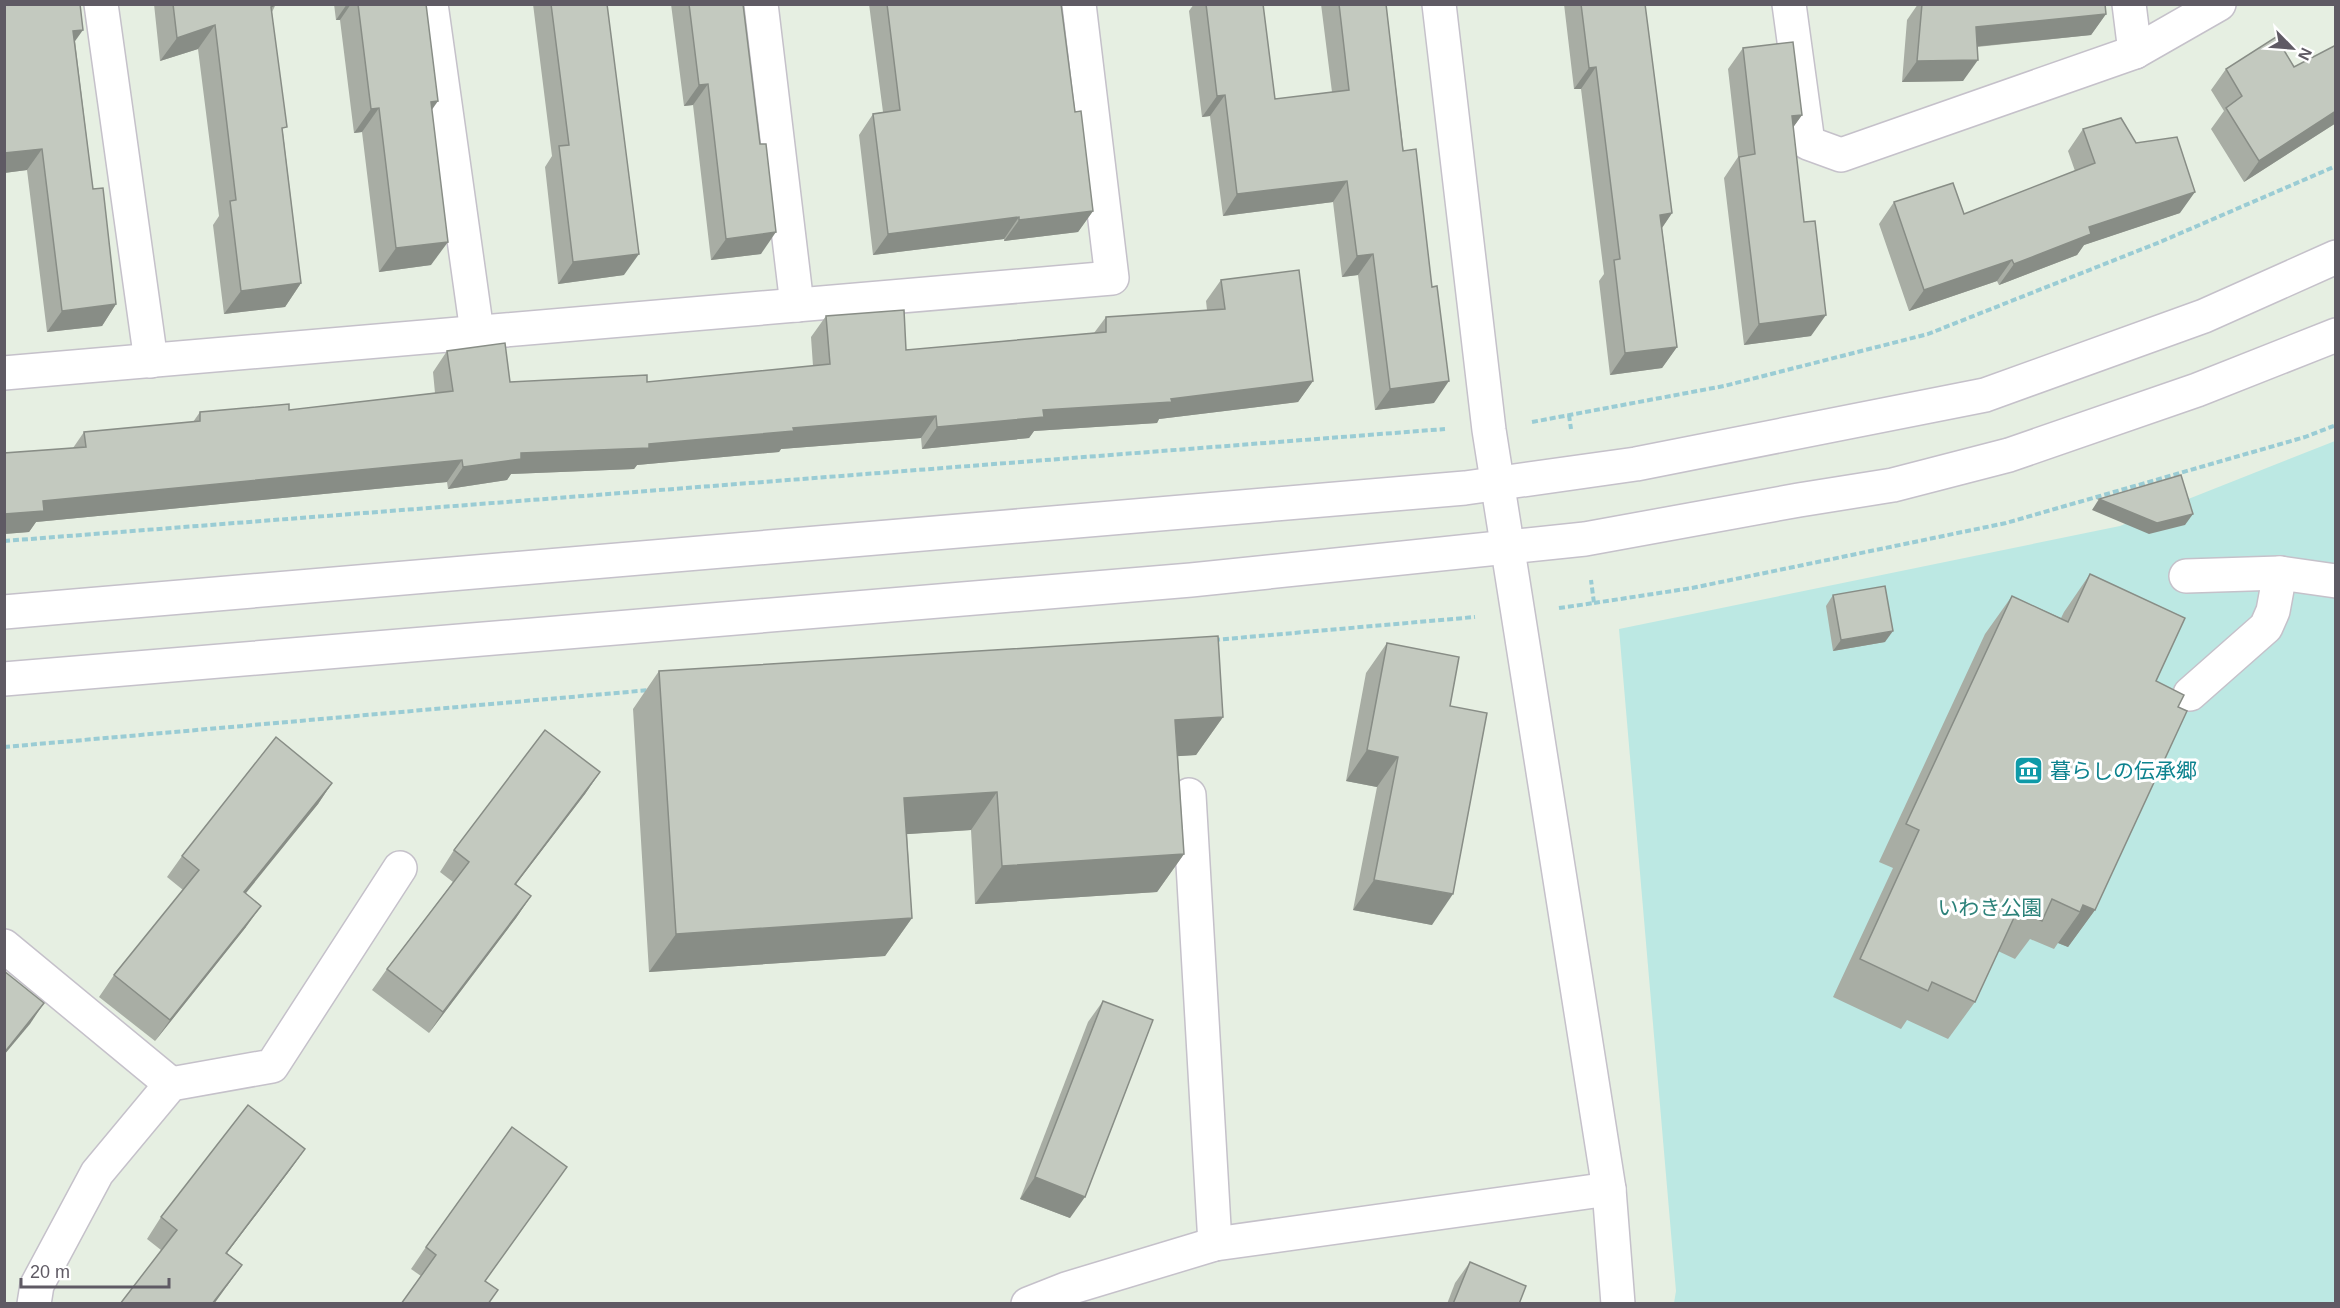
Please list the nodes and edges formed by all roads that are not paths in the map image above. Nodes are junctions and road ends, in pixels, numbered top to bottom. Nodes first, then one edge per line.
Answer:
1 (101, 4) edge
2 (431, 4) edge
3 (761, 4) edge
4 (1079, 4) edge
5 (1439, 4) edge
6 (1789, 4) edge
7 (2129, 4) edge
8 (2219, 4) edge
9 (2135, 52) junction
10 (2336, 257) edge
11 (797, 305) junction
12 (477, 333) junction
13 (2336, 335) edge
14 (151, 361) junction
15 (4, 373) edge
16 (1498, 483) junction
17 (1508, 545) junction
18 (2280, 573) junction
19 (2186, 576) dead end
20 (2336, 581) edge
21 (4, 612) edge
22 (4, 679) edge
23 (2190, 694) dead end
24 (1189, 795) dead end
25 (400, 868) dead end
26 (4, 946) edge
27 (171, 1084) junction
28 (1609, 1189) junction
29 (1215, 1244) junction
30 (1066, 1296) edge
31 (34, 1304) edge
32 (1028, 1304) edge
33 (1618, 1304) edge

1 - 14 street
2 - 12 street
3 - 11 street
4 - 11 street
5 - 16 street
6 - 9 street
7 - 9 street
8 - 9 street
10 - 16 street
11 - 12 street
12 - 14 street
13 - 17 street
14 - 15 street
16 - 17 street
16 - 21 street
17 - 22 street
17 - 28 street
18 - 19 street
18 - 20 street
18 - 23 street
24 - 29 street
25 - 27 street
26 - 27 street
27 - 31 street
28 - 29 street
28 - 33 street
29 - 30 street
30 - 32 street

